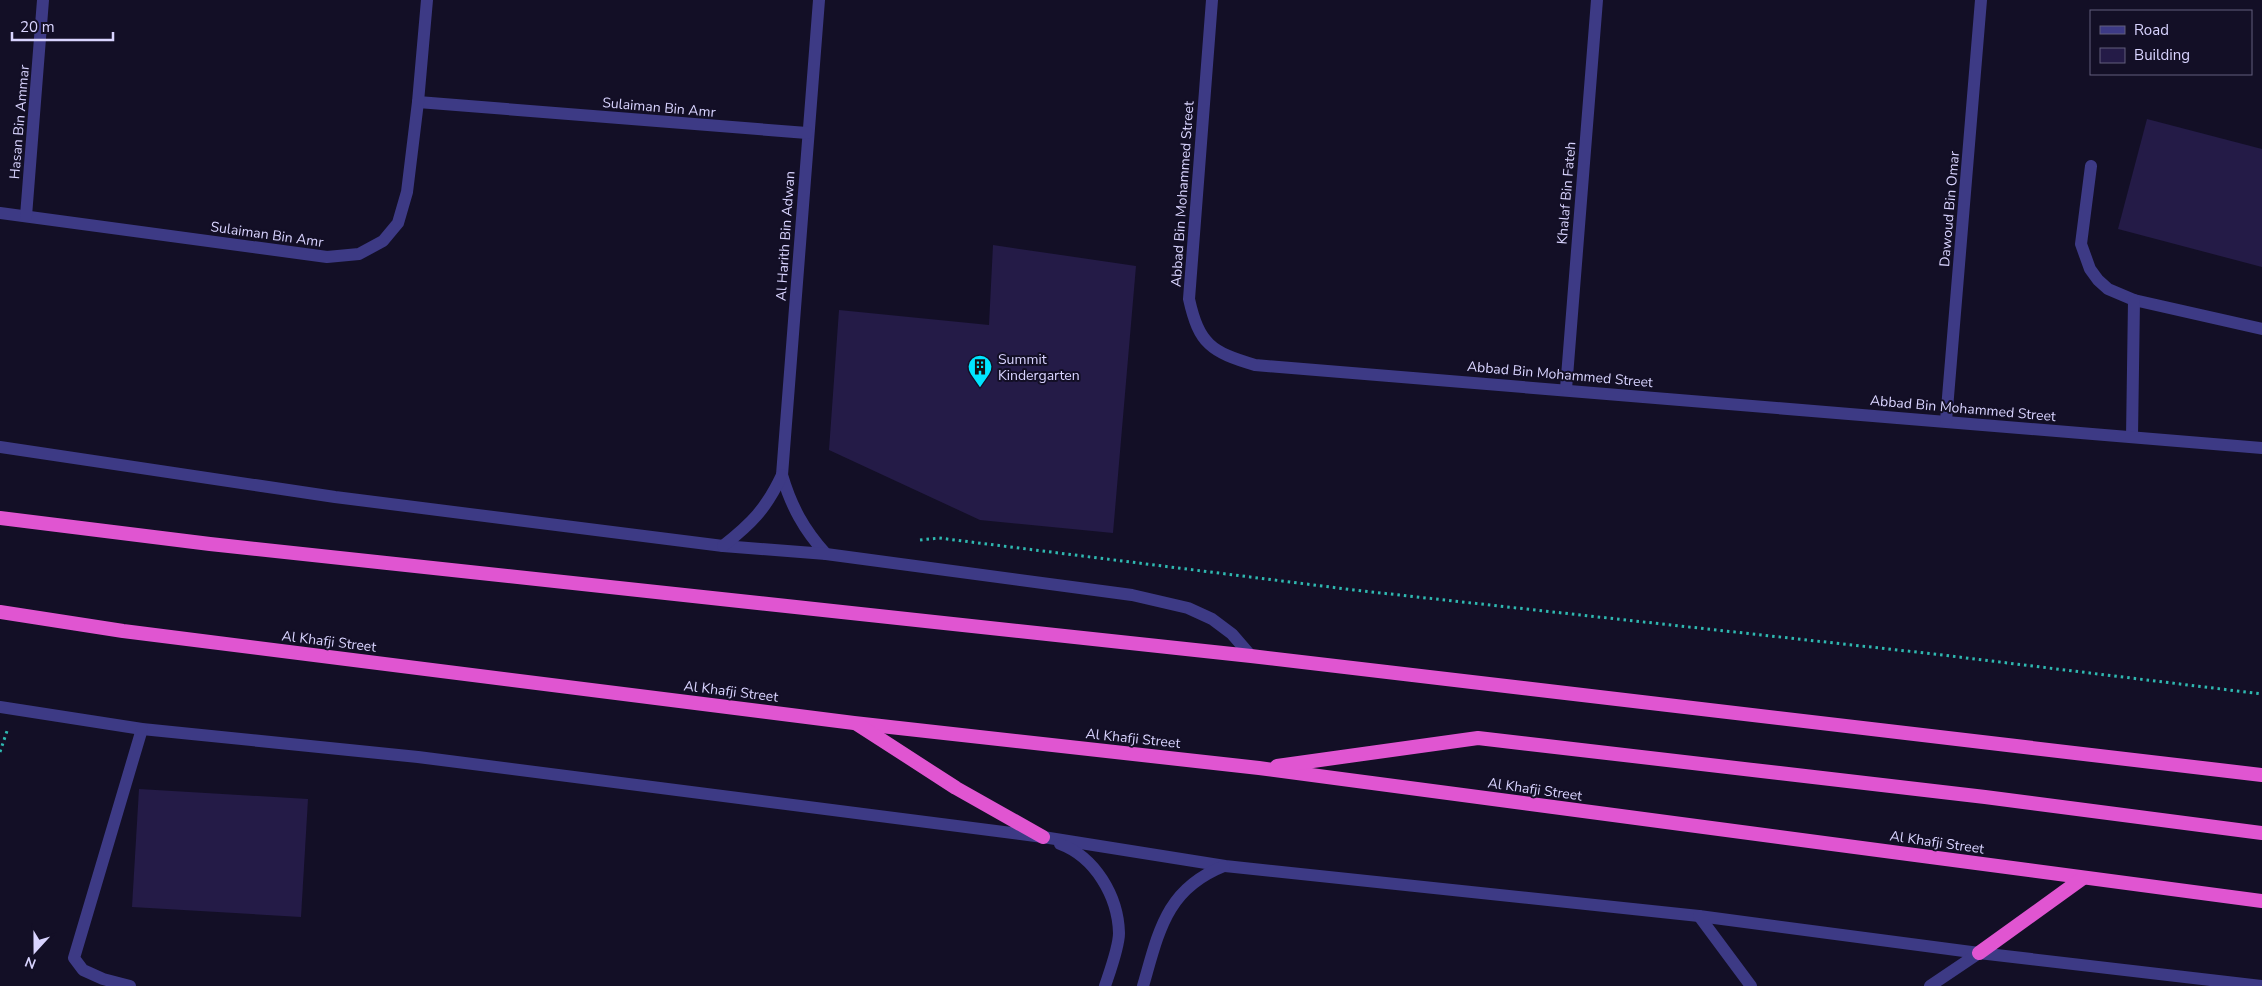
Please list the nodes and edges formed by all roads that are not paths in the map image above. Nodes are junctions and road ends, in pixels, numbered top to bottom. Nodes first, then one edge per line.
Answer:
1 (44, 0) edge
2 (427, 0) edge
3 (818, 0) edge
4 (1212, 0) edge
5 (1597, 0) edge
6 (1981, 0) edge
7 (418, 102) junction
8 (807, 134) junction
9 (2091, 166) dead end
10 (0, 213) edge
11 (26, 216) junction
12 (2134, 300) junction
13 (2262, 329) edge
14 (1566, 389) junction
15 (1946, 421) junction
16 (2132, 437) junction
17 (0, 447) edge
18 (2262, 448) edge
19 (782, 475) junction
20 (0, 518) edge
21 (723, 546) junction
22 (826, 554) junction
23 (0, 612) edge
24 (1252, 656) junction
25 (0, 707) edge
26 (854, 723) junction
27 (142, 729) junction
28 (1259, 768) junction
29 (2262, 775) edge
30 (2262, 833) edge
31 (1043, 837) junction
32 (1224, 866) junction
33 (2083, 878) junction
34 (2262, 901) edge
35 (1699, 916) junction
36 (1979, 953) junction
37 (130, 986) edge
38 (1106, 986) edge
39 (1144, 986) edge
40 (1750, 986) edge
41 (1930, 986) edge
42 (2262, 986) edge

1 - 11 street, Hasan Bin Ammar
2 - 7 street, Sulaiman Bin Amr
3 - 8 street, Al Harith Bin Adwan
4 - 14 street, Abbad Bin Mohammed Street
5 - 14 street, Khalaf Bin Fateh
6 - 15 street, Dawoud Bin Omar
7 - 8 street, Sulaiman Bin Amr
7 - 11 street, Sulaiman Bin Amr
8 - 19 street, Al Harith Bin Adwan
9 - 12 street
10 - 11 street, Sulaiman Bin Amr
12 - 13 street
12 - 16 street
14 - 15 street, Abbad Bin Mohammed Street
15 - 16 street, Abbad Bin Mohammed Street
16 - 18 street, Abbad Bin Mohammed Street
17 - 21 street
19 - 21 street, Al Harith Bin Adwan
19 - 22 street, Al Harith Bin Adwan
20 - 24 highway
21 - 22 street
22 - 24 street
23 - 26 highway, Al Khafji Street
24 - 29 highway
25 - 27 street
26 - 28 highway, Al Khafji Street
26 - 31 highway
27 - 31 street
27 - 37 street
28 - 30 highway
28 - 33 highway, Al Khafji Street
31 - 32 street
31 - 38 street
32 - 35 street
32 - 39 street
33 - 34 highway, Al Khafji Street
33 - 36 highway
35 - 36 street
35 - 40 street
36 - 41 street
36 - 42 street

